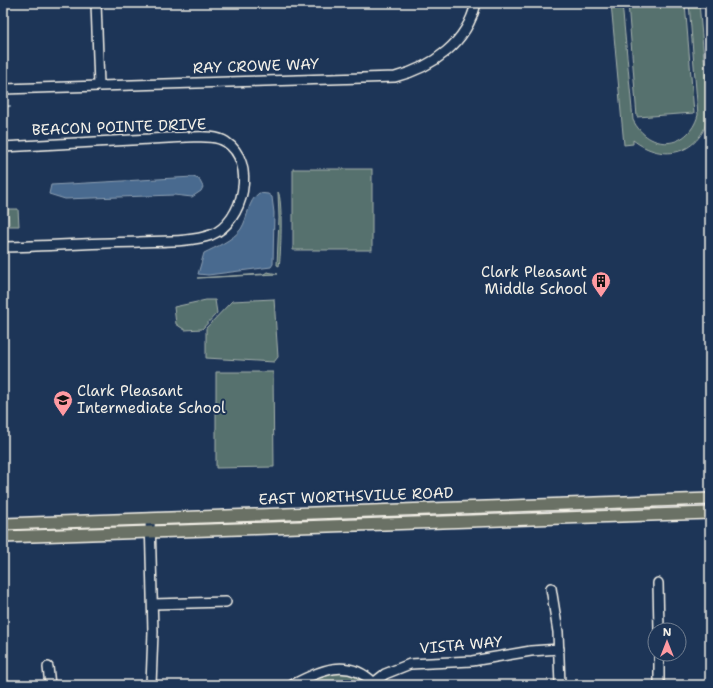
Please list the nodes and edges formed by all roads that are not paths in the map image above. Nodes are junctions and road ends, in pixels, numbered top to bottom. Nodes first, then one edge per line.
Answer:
1 (96, 3) edge
2 (476, 3) edge
3 (99, 85) junction
4 (3, 89) edge
5 (3, 147) edge
6 (3, 247) edge
7 (710, 499) edge
8 (710, 513) edge
9 (150, 519) junction
10 (3, 524) edge
11 (151, 533) junction
12 (3, 538) edge
13 (658, 583) dead end
14 (551, 588) dead end
15 (226, 602) dead end
16 (153, 604) junction
17 (658, 622) edge
18 (559, 649) junction
19 (659, 662) edge
20 (48, 667) dead end
21 (372, 683) edge
22 (50, 685) edge
23 (151, 685) edge
24 (292, 685) edge
25 (560, 685) edge
26 (659, 685) edge

1 - 3 street
2 - 3 street, RAY CROWE WAY
3 - 4 street, RAY CROWE WAY
5 - 6 street, BEACON POINTE DRIVE
7 - 9 main road, EAST WORTHSVILLE ROAD
8 - 11 main road, EAST WORTHSVILLE ROAD
9 - 10 main road, EAST WORTHSVILLE ROAD
9 - 11 street
11 - 12 main road, EAST WORTHSVILLE ROAD
11 - 16 street
13 - 17 street
14 - 18 street
15 - 16 street
16 - 23 street
18 - 21 street, VISTA WAY
18 - 25 street
19 - 26 street
20 - 22 street
21 - 24 street

